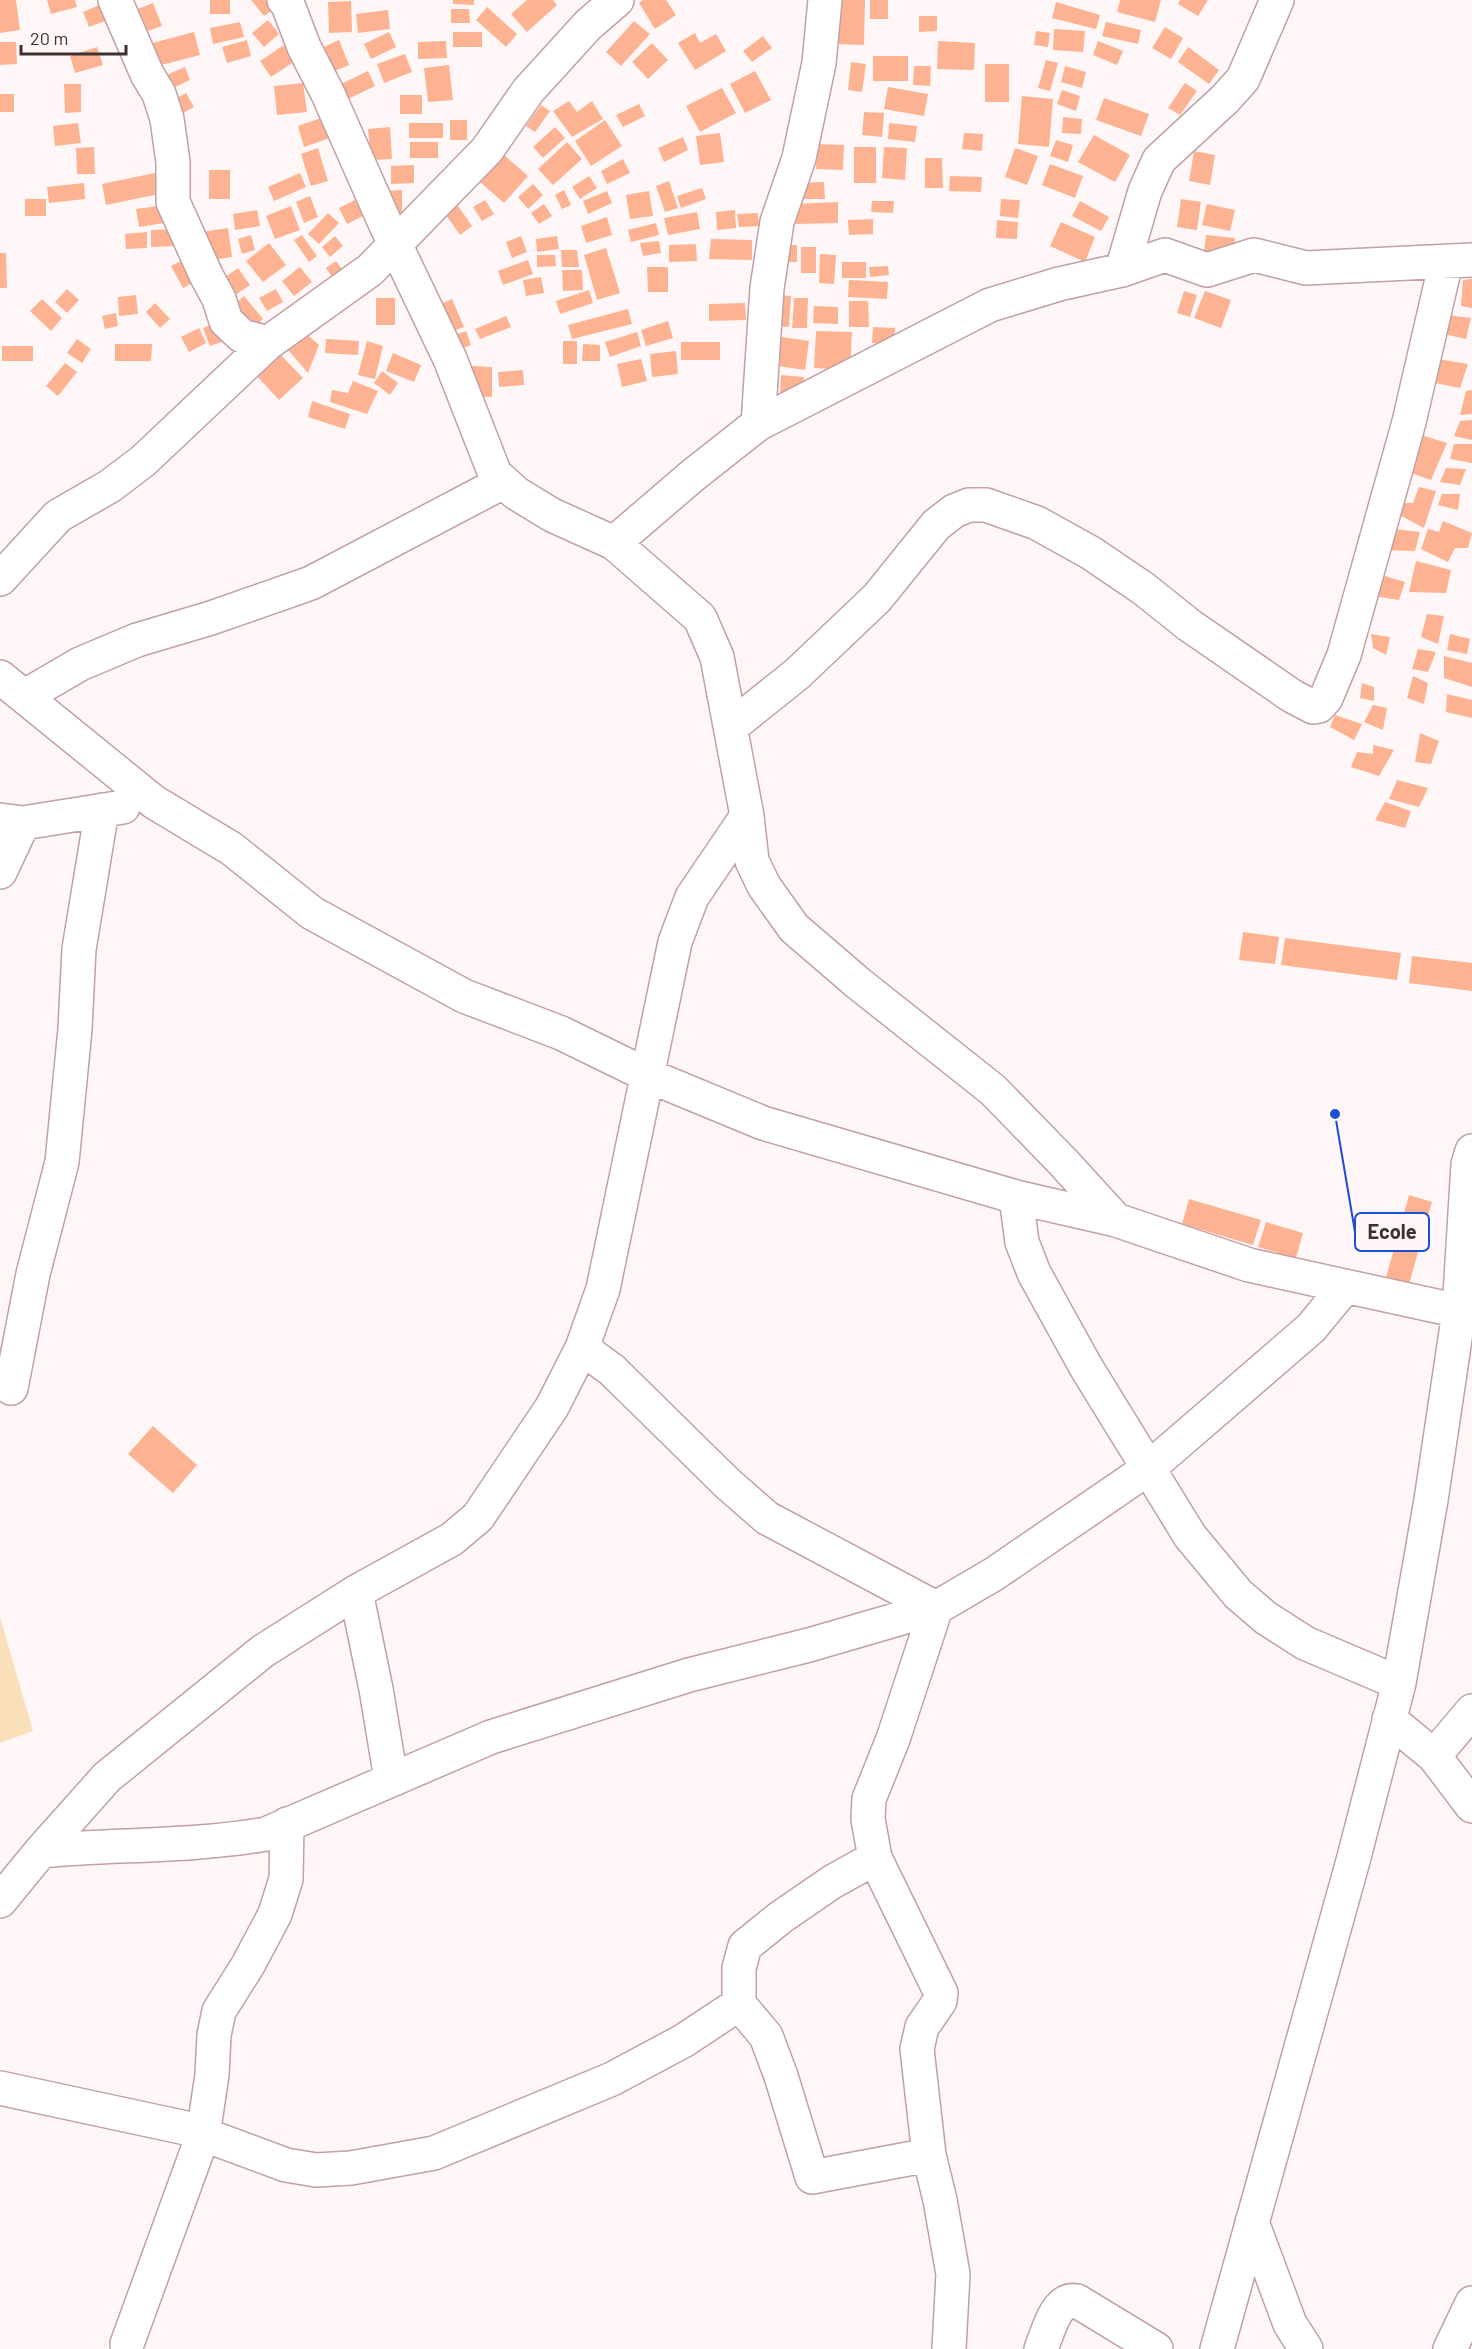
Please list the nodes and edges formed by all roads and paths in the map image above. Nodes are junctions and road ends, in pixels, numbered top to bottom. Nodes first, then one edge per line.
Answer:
1 (115, 0) edge
2 (617, 0) edge
3 (825, 0) edge
4 (1277, 0) edge
5 (291, 2) edge
6 (395, 245) junction
7 (1459, 261) edge
8 (1122, 270) junction
9 (268, 343) junction
10 (758, 424) junction
11 (503, 482) junction
12 (614, 543) junction
13 (0, 579) edge
14 (13, 686) edge
15 (732, 726) junction
16 (154, 802) junction
17 (102, 810) junction
18 (747, 816) junction
19 (12, 821) edge
20 (0, 872) edge
21 (647, 1075) junction
22 (1472, 1151) edge
23 (1016, 1197) junction
24 (1116, 1220) junction
25 (1344, 1288) junction
26 (1465, 1313) edge
27 (582, 1348) junction
28 (11, 1388) dead end
29 (1149, 1468) junction
30 (356, 1592) junction
31 (936, 1608) junction
32 (1399, 1683) junction
33 (1472, 1711) edge
34 (1389, 1719) junction
35 (1434, 1756) junction
36 (391, 1779) junction
37 (1472, 1806) edge
38 (287, 1824) junction
39 (41, 1851) junction
40 (875, 1857) junction
41 (0, 1901) edge
42 (739, 2004) junction
43 (0, 2088) edge
44 (203, 2134) junction
45 (929, 2155) junction
46 (1252, 2222) junction
47 (1472, 2302) edge
48 (127, 2344) dead end
49 (949, 2349) edge
50 (1041, 2349) edge
51 (1156, 2349) edge
52 (1216, 2349) edge
53 (1305, 2349) edge
54 (1450, 2349) edge

1 - 9 street
2 - 6 street
3 - 10 street
4 - 8 street
5 - 6 street
6 - 9 street
6 - 11 street
7 - 8 street
7 - 15 street
8 - 10 street
9 - 13 street
10 - 12 street
11 - 12 street
11 - 14 street
12 - 15 street
14 - 16 street
15 - 18 street
16 - 17 street
16 - 21 street
17 - 19 street
17 - 28 street
18 - 21 street
18 - 24 street
19 - 20 street
21 - 23 street
21 - 27 street
22 - 26 street
23 - 24 street
23 - 29 street
24 - 25 street
25 - 26 street
25 - 29 street
26 - 32 street
27 - 30 street
27 - 31 street
29 - 31 street
29 - 32 street
30 - 36 street
30 - 39 street
31 - 36 street
31 - 40 street
32 - 34 street
33 - 35 street
34 - 35 street
34 - 46 street
35 - 37 street
36 - 38 street
38 - 39 street
38 - 44 street
39 - 41 street
40 - 42 street
40 - 45 street
42 - 44 street
42 - 45 street
43 - 44 street
44 - 48 street
45 - 49 street
46 - 52 street
46 - 53 street
47 - 54 street
50 - 51 street

